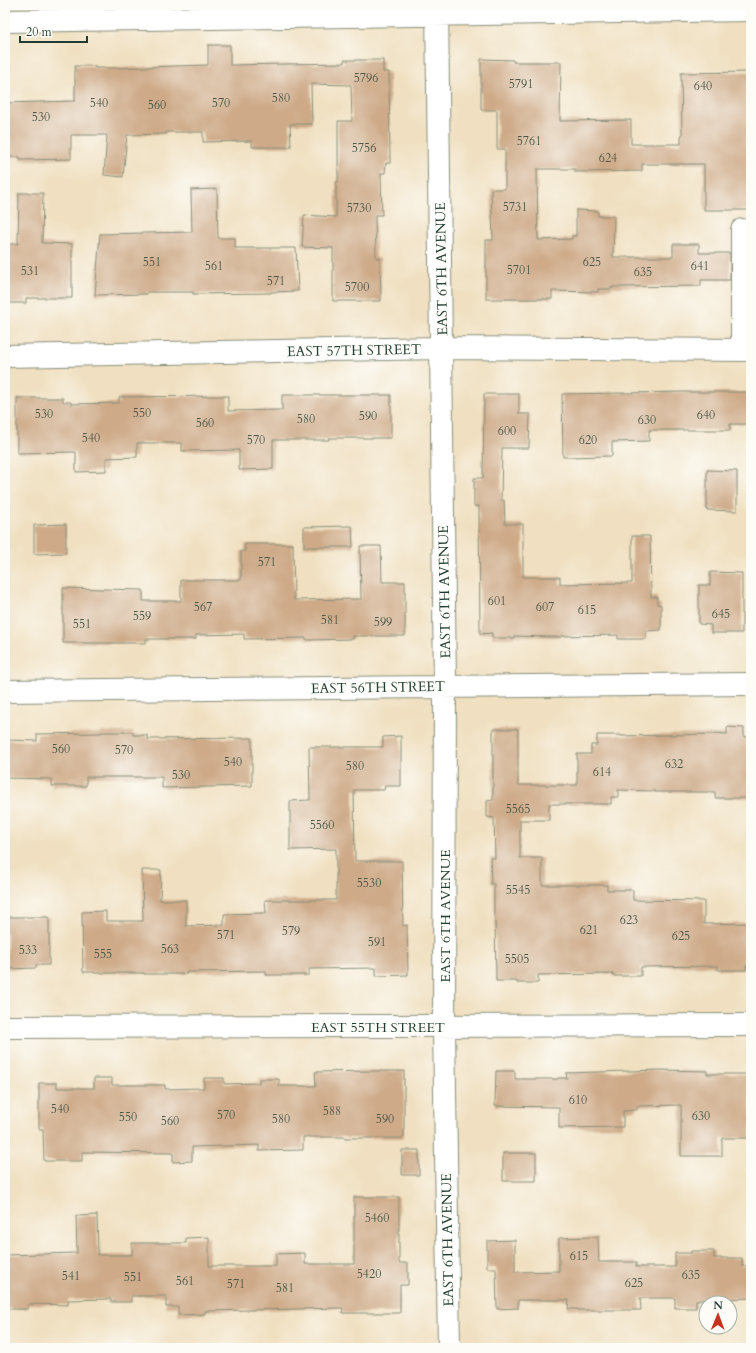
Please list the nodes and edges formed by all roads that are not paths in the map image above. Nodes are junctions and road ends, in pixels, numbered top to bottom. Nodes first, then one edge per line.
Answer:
1 (437, 10) edge
2 (751, 10) edge
3 (5, 21) edge
4 (742, 230) dead end
5 (442, 348) junction
6 (746, 350) edge
7 (5, 356) edge
8 (751, 684) edge
9 (445, 686) junction
10 (5, 691) edge
11 (751, 1026) edge
12 (5, 1027) edge
13 (444, 1027) junction
14 (449, 1348) edge

1 - 2 street
1 - 3 street
1 - 5 street, EAST 6TH AVENUE
4 - 6 street
5 - 6 street, EAST 57TH STREET
5 - 7 street, EAST 57TH STREET
5 - 9 street, EAST 6TH AVENUE
8 - 9 street, EAST 56TH STREET
9 - 10 street, EAST 56TH STREET
9 - 13 street, EAST 6TH AVENUE
11 - 13 street, EAST 55TH STREET
12 - 13 street, EAST 55TH STREET
13 - 14 street, EAST 6TH AVENUE

